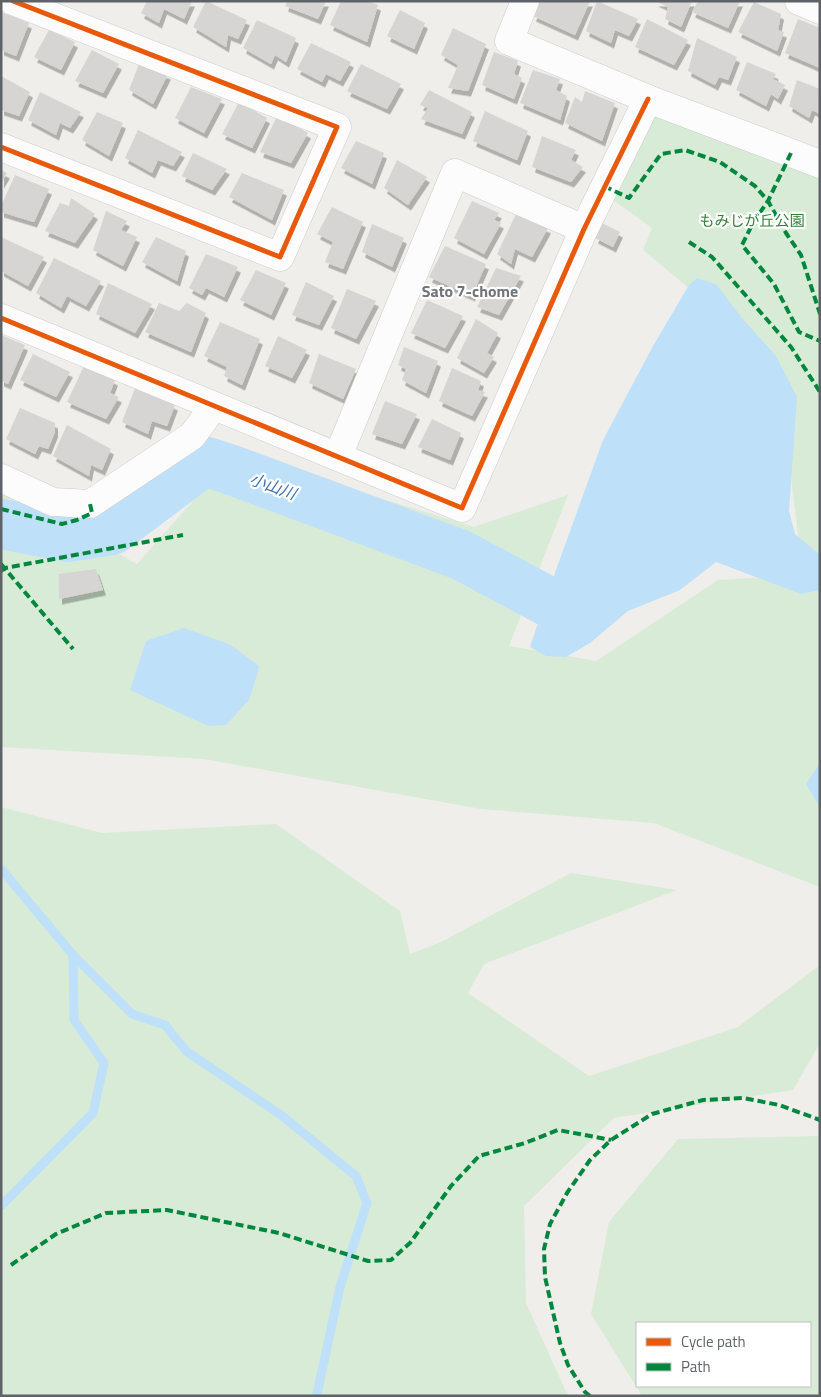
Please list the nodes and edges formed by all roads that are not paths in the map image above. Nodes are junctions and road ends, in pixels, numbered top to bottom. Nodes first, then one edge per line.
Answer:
1 (13, 1) edge
2 (525, 1) edge
3 (799, 1) edge
4 (820, 10) edge
5 (648, 99) junction
6 (1, 147) edge
7 (820, 164) edge
8 (584, 229) junction
9 (1, 318) edge
10 (214, 406) junction
11 (338, 456) junction
12 (1, 478) edge

1 - 6 street
2 - 5 street
3 - 4 street
5 - 7 street
5 - 8 street
8 - 11 street
8 - 11 street
9 - 10 street
10 - 11 street
10 - 12 street

